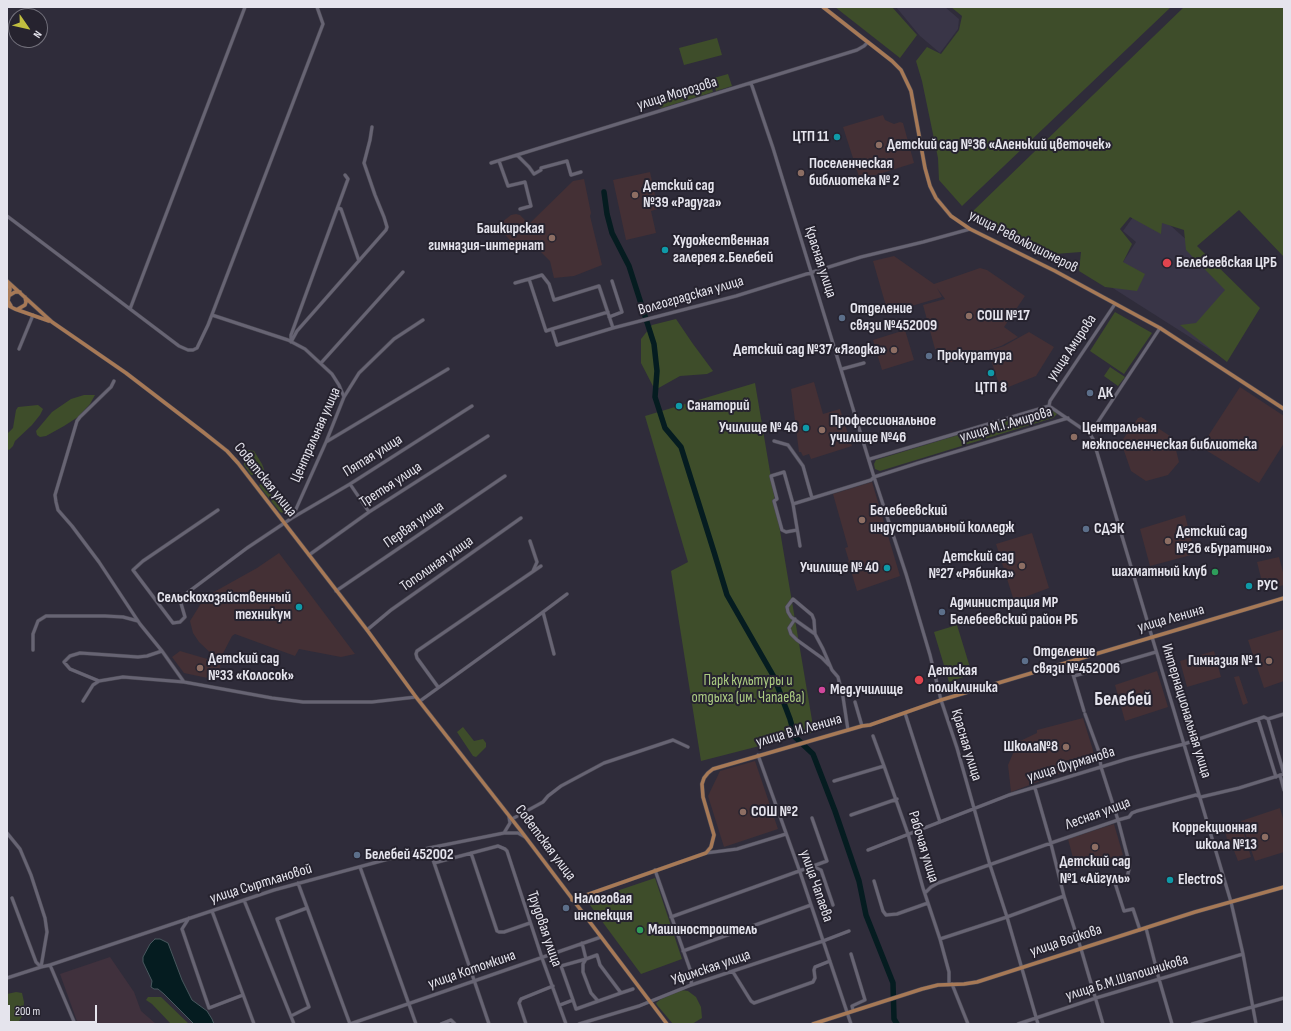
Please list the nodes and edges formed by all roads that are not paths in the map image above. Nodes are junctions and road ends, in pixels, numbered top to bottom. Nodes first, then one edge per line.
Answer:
1 (245, 7) edge
2 (316, 7) edge
3 (823, 7) edge
4 (868, 42) junction
5 (751, 83) junction
6 (372, 127) dead end
7 (517, 155) junction
8 (499, 161) junction
9 (491, 163) dead end
10 (581, 172) dead end
11 (345, 175) dead end
12 (338, 208) junction
13 (520, 209) dead end
14 (7, 216) edge
15 (970, 230) junction
16 (359, 261) junction
17 (403, 272) dead end
18 (811, 272) junction
19 (529, 279) junction
20 (7, 281) edge
21 (612, 281) dead end
22 (515, 283) dead end
23 (20, 292) junction
24 (8, 295) edge
25 (26, 297) junction
26 (1115, 304) junction
27 (7, 305) edge
28 (11, 307) junction
29 (18, 309) junction
30 (130, 309) junction
31 (608, 312) junction
32 (33, 315) junction
33 (212, 315) junction
34 (609, 317) junction
35 (423, 320) dead end
36 (52, 322) junction
37 (613, 328) junction
38 (1160, 328) junction
39 (552, 329) junction
40 (291, 342) junction
41 (19, 349) dead end
42 (321, 363) junction
43 (864, 363) dead end
44 (448, 369) dead end
45 (842, 369) junction
46 (114, 382) dead end
47 (344, 396) junction
48 (472, 406) dead end
49 (1049, 406) junction
50 (1284, 409) edge
51 (1068, 418) junction
52 (1090, 434) junction
53 (488, 436) dead end
54 (774, 441) dead end
55 (326, 442) junction
56 (870, 459) junction
57 (505, 476) dead end
58 (874, 477) junction
59 (350, 484) junction
60 (812, 498) junction
61 (792, 504) junction
62 (218, 510) dead end
63 (369, 512) junction
64 (292, 518) junction
65 (521, 518) dead end
66 (285, 523) junction
67 (797, 530) junction
68 (530, 541) dead end
69 (800, 546) dead end
70 (309, 555) junction
71 (541, 566) dead end
72 (532, 571) junction
73 (336, 591) junction
74 (567, 594) dead end
75 (1284, 598) edge
76 (543, 612) junction
77 (795, 620) junction
78 (138, 621) junction
79 (367, 630) junction
80 (815, 634) junction
81 (1152, 638) junction
82 (33, 650) dead end
83 (162, 651) junction
84 (1156, 652) junction
85 (554, 654) dead end
86 (1069, 661) junction
87 (830, 666) junction
88 (1074, 676) junction
89 (99, 681) junction
90 (184, 682) junction
91 (438, 686) junction
92 (416, 697) junction
93 (941, 700) junction
94 (83, 701) dead end
95 (420, 701) junction
96 (855, 702) dead end
97 (905, 713) junction
98 (1284, 714) edge
99 (1258, 719) junction
100 (1268, 719) junction
101 (862, 726) junction
102 (848, 730) junction
103 (873, 736) dead end
104 (1184, 744) junction
105 (688, 747) dead end
106 (758, 755) junction
107 (884, 766) junction
108 (1101, 767) junction
109 (1284, 774) edge
110 (1280, 775) junction
111 (1276, 777) junction
112 (834, 781) dead end
113 (1035, 788) junction
114 (1284, 790) edge
115 (1201, 797) junction
116 (897, 799) junction
117 (974, 809) junction
118 (506, 812) junction
119 (850, 814) dead end
120 (812, 818) dead end
121 (512, 819) junction
122 (1118, 820) junction
123 (940, 822) junction
124 (7, 833) edge
125 (504, 833) junction
126 (786, 834) junction
127 (908, 834) junction
128 (527, 838) junction
129 (1051, 843) junction
130 (429, 848) junction
131 (868, 850) dead end
132 (471, 853) junction
133 (706, 853) junction
134 (434, 863) junction
135 (990, 865) junction
136 (812, 866) junction
137 (360, 867) junction
138 (655, 870) junction
139 (800, 872) junction
140 (874, 881) dead end
141 (298, 883) junction
142 (1284, 887) edge
143 (925, 893) junction
144 (1064, 896) junction
145 (12, 898) dead end
146 (244, 900) junction
147 (572, 900) junction
148 (1232, 902) junction
149 (928, 903) junction
150 (811, 905) junction
151 (833, 905) dead end
152 (307, 908) junction
153 (212, 911) junction
154 (672, 917) junction
155 (1007, 917) junction
156 (189, 918) junction
157 (530, 923) junction
158 (1146, 928) junction
159 (1140, 930) junction
160 (849, 931) dead end
161 (601, 937) junction
162 (940, 939) junction
163 (823, 941) junction
164 (582, 943) junction
165 (1081, 949) junction
166 (683, 951) junction
167 (851, 954) dead end
168 (1243, 954) junction
169 (542, 958) junction
170 (586, 959) junction
171 (830, 961) junction
172 (50, 965) junction
173 (41, 967) junction
174 (1021, 968) junction
175 (733, 972) junction
176 (7, 978) edge
177 (1159, 979) junction
178 (475, 980) junction
179 (950, 984) junction
180 (691, 985) junction
181 (552, 986) junction
182 (633, 989) dead end
183 (621, 993) junction
184 (243, 995) junction
185 (1096, 998) junction
186 (1284, 998) edge
187 (573, 1000) junction
188 (598, 1001) junction
189 (651, 1002) junction
190 (409, 1004) junction
191 (560, 1005) junction
192 (1253, 1006) junction
193 (854, 1010) junction
194 (847, 1012) junction
195 (291, 1016) junction
196 (1036, 1018) junction
197 (75, 1024) edge
198 (254, 1024) edge
199 (294, 1024) edge
200 (350, 1024) edge
201 (416, 1024) edge
202 (441, 1024) edge
203 (455, 1024) edge
204 (490, 1024) edge
205 (526, 1024) edge
206 (566, 1024) edge
207 (578, 1024) edge
208 (667, 1024) edge
209 (813, 1024) edge
210 (851, 1024) edge
211 (968, 1024) edge
212 (1018, 1024) edge
213 (1038, 1024) edge
214 (1103, 1024) edge
215 (1172, 1024) edge
216 (1192, 1024) edge
217 (1256, 1024) edge

1 - 30 street
2 - 33 street
3 - 4 main road, улица Революционеров
4 - 5 street, улица Морозова
4 - 15 main road, улица Революционеров
5 - 7 street, улица Морозова
5 - 18 street, Красная улица
6 - 16 street
7 - 8 street, улица Морозова
7 - 10 street
8 - 9 street, улица Морозова
8 - 13 street
11 - 12 street
12 - 16 street
12 - 40 street
14 - 30 street
15 - 18 street, Волгоградская улица
15 - 26 main road, улица Революционеров
16 - 40 street
17 - 42 street
18 - 37 street, Волгоградская улица
18 - 45 street, Красная улица
19 - 22 street
19 - 31 street
19 - 39 street
20 - 23 main road, Советская улица
20 - 24 main road
21 - 34 street
23 - 24 main road
23 - 25 main road, Советская улица
24 - 28 main road
25 - 29 main road
25 - 36 main road, Советская улица
26 - 38 main road, улица Революционеров
26 - 49 street, улица Амирова
27 - 28 main road, Советская улица
28 - 29 main road, Советская улица
29 - 32 main road, Советская улица
30 - 33 street
31 - 34 street
31 - 39 street
32 - 36 main road, Советская улица
32 - 41 street
33 - 40 street
34 - 37 street
35 - 47 street, Центральная улица
36 - 66 main road, Советская улица
37 - 39 street, Волгоградская улица
38 - 50 main road, улица Революционеров
38 - 52 street
40 - 42 street
42 - 47 street
43 - 45 street
44 - 55 street
45 - 56 street, Красная улица
46 - 78 street
47 - 55 street, Центральная улица
48 - 59 street, Пятая улица
49 - 51 street, улица М.Г.Амирова
49 - 56 street, улица М.Г.Амирова
51 - 52 street
51 - 58 street, улица М.Г.Амирова
52 - 81 street, Интернациональная улица
53 - 63 street, Третья улица
54 - 60 street
55 - 64 street, Центральная улица
56 - 58 street, Красная улица
57 - 73 street, Первая улица
58 - 60 street, улица М.Г.Амирова
58 - 93 street, Красная улица
59 - 63 street
59 - 64 street, Пятая улица
60 - 61 street, улица М.Г.Амирова
61 - 67 street
61 - 67 street
62 - 66 street, Пятая улица
63 - 70 street, Третья улица
64 - 66 street, Пятая улица
65 - 79 street, Тополиная улица
66 - 70 main road, Советская улица
67 - 69 street
68 - 72 street
70 - 73 main road, Советская улица
71 - 72 street
72 - 91 street
73 - 79 main road, Советская улица
74 - 76 street
75 - 81 main road, улица Ленина
76 - 85 street
76 - 91 street
77 - 80 street
77 - 80 street
77 - 87 street
78 - 82 street
78 - 83 street
79 - 92 main road, Советская улица
80 - 87 street
81 - 84 street, Интернациональная улица
81 - 86 main road, улица Ленина
83 - 89 street
83 - 90 street
84 - 88 street
84 - 104 street, Интернациональная улица
86 - 88 street
86 - 93 main road, улица Ленина
87 - 102 street
88 - 108 street
89 - 90 street
89 - 94 street
90 - 92 street
91 - 95 street
92 - 95 main road, Советская улица
93 - 97 main road, улица Ленина
93 - 117 street, Красная улица
95 - 118 main road, Советская улица
96 - 101 street
97 - 101 main road, улица В.И.Ленина
97 - 123 street
98 - 100 street, улица Фурманова
99 - 100 street, улица Фурманова
99 - 104 street, улица Фурманова
99 - 111 street
100 - 109 street
101 - 102 main road, улица В.И.Ленина
102 - 106 main road, улица В.И.Ленина
103 - 107 street, Рабочая улица
104 - 108 street, улица Фурманова
104 - 115 street, Интернациональная улица
105 - 121 street
106 - 126 street, улица Чапаева
106 - 133 main road, улица В.И.Ленина
107 - 112 street
107 - 116 street, Рабочая улица
108 - 113 street, улица Фурманова
108 - 122 street
109 - 110 street, Лесная улица
110 - 111 street, Лесная улица
110 - 114 street
111 - 115 street, Лесная улица
113 - 117 street, улица Фурманова
113 - 129 street
115 - 122 street, Лесная улица
115 - 148 street, Интернациональная улица
116 - 119 street
116 - 127 street, Рабочая улица
117 - 123 street, улица Фурманова
117 - 135 street, Красная улица
118 - 121 main road, Советская улица
118 - 125 street
120 - 136 street
121 - 128 main road, Советская улица
122 - 129 street, Лесная улица
122 - 159 street
123 - 127 street, улица Фурманова
124 - 173 street
125 - 128 street, улица Сыртлановой
125 - 130 street, улица Сыртлановой
126 - 133 street
126 - 139 street, улица Чапаева
127 - 131 street, улица Фурманова
127 - 143 street, Рабочая улица
128 - 147 main road, Советская улица
129 - 135 street, Лесная улица
129 - 144 street
130 - 134 street
130 - 137 street, улица Сыртлановой
132 - 134 street
132 - 157 street, Трудовая улица
132 - 157 street
133 - 138 main road
134 - 178 street
135 - 143 street, Лесная улица
135 - 155 street, Красная улица
136 - 139 street
136 - 151 street
137 - 141 street, улица Сыртлановой
137 - 190 street
138 - 147 main road
138 - 154 street
139 - 150 street, улица Чапаева
139 - 154 street
140 - 149 street
141 - 146 street, улица Сыртлановой
141 - 152 street
142 - 148 main road, улица Войкова
143 - 149 street, Рабочая улица
144 - 155 street
144 - 165 street
145 - 173 street
146 - 153 street, улица Сыртлановой
146 - 195 street
147 - 161 main road, Советская улица
148 - 158 main road, улица Войкова
148 - 168 street, Интернациональная улица
149 - 162 street, Рабочая улица
150 - 163 street, улица Чапаева
150 - 166 street
152 - 195 street
152 - 200 street
153 - 156 street, улица Сыртлановой
153 - 184 street
154 - 166 street
155 - 162 street
155 - 174 street, Красная улица
156 - 172 street, улица Сыртлановой
156 - 184 street
157 - 169 street, Трудовая улица
158 - 159 main road, улица Войкова
158 - 177 street
159 - 165 main road, улица Войкова
160 - 163 street, Уфимская улица
161 - 164 street, улица Котомкина
161 - 189 main road, Советская улица
162 - 179 street, Рабочая улица
163 - 171 street, улица Чапаева
163 - 175 street, Уфимская улица
164 - 169 street, улица Котомкина
164 - 170 street
165 - 174 main road, улица Войкова
165 - 185 street
166 - 180 street
167 - 193 street
168 - 177 street, улица Б.М.Шапошникова
168 - 192 street, Интернациональная улица
169 - 178 street, улица Котомкина
169 - 181 street, Трудовая улица
170 - 183 street
170 - 187 street
170 - 188 street
171 - 175 street
171 - 194 street, улица Чапаева
172 - 173 street, улица Сыртлановой
172 - 197 street
173 - 176 street, улица Сыртлановой
174 - 179 main road, улица Войкова
174 - 196 street, Красная улица
175 - 180 street, Уфимская улица
177 - 185 street, улица Б.М.Шапошникова
177 - 215 street
178 - 190 street, улица Котомкина
178 - 204 street
179 - 193 main road, улица Войкова
179 - 211 street, Рабочая улица
180 - 189 street, Уфимская улица
181 - 191 street, Трудовая улица
181 - 205 street
182 - 183 street
183 - 188 street
184 - 198 street
185 - 196 street, улица Б.М.Шапошникова
185 - 214 street
186 - 192 street
187 - 188 street
187 - 191 street
189 - 207 street, Уфимская улица
189 - 208 main road, Советская улица
190 - 200 street, улица Котомкина
190 - 201 street
191 - 206 street, Трудовая улица
192 - 216 street
192 - 217 street, Интернациональная улица
193 - 194 main road, улица Войкова
194 - 209 main road, улица Войкова
194 - 210 street, улица Чапаева
195 - 199 street
196 - 212 street, улица Б.М.Шапошникова
196 - 213 street, Красная улица
202 - 203 street

